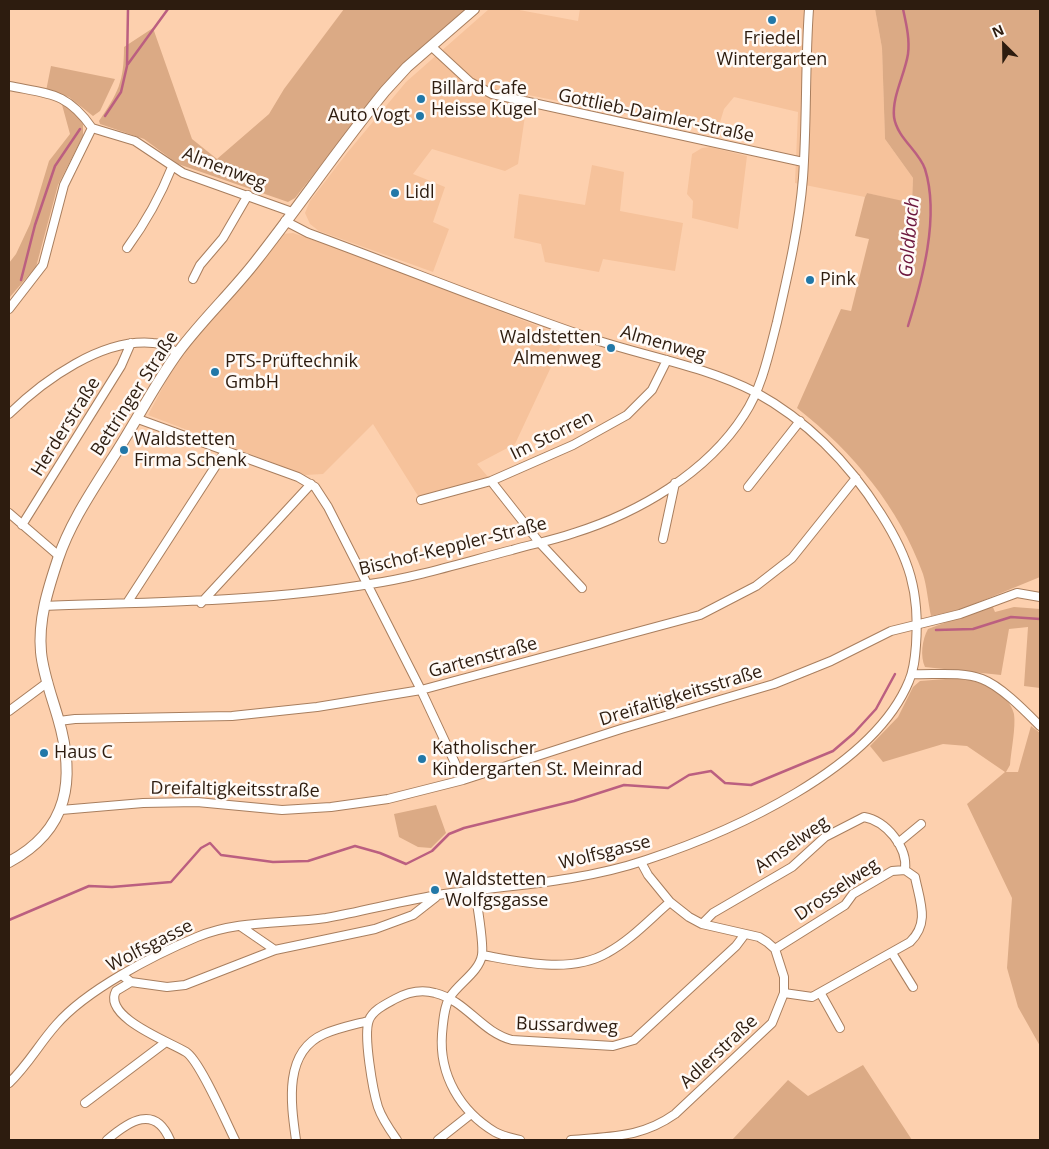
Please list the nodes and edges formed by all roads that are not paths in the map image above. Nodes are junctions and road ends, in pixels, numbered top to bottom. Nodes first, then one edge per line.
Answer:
1 (474, 9) edge
2 (809, 9) edge
3 (431, 46) junction
4 (9, 86) edge
5 (92, 128) junction
6 (803, 162) junction
7 (172, 168) junction
8 (248, 195) junction
9 (289, 217) junction
10 (127, 248) dead end
11 (193, 279) dead end
12 (22, 294) junction
13 (9, 298) edge
14 (9, 309) edge
15 (131, 343) junction
16 (178, 353) junction
17 (667, 360) junction
18 (755, 393) junction
19 (9, 414) edge
20 (138, 419) junction
21 (800, 421) junction
22 (226, 450) junction
23 (856, 478) junction
24 (491, 481) junction
25 (311, 484) junction
26 (675, 484) junction
27 (748, 487) dead end
28 (421, 500) dead end
29 (9, 513) edge
30 (22, 526) junction
31 (663, 539) dead end
32 (539, 542) junction
33 (59, 556) junction
34 (368, 585) junction
35 (582, 588) dead end
36 (1040, 597) edge
37 (201, 602) junction
38 (127, 603) junction
39 (44, 606) junction
40 (918, 625) junction
41 (912, 674) junction
42 (48, 682) junction
43 (421, 690) junction
44 (9, 711) edge
45 (59, 721) junction
46 (1040, 726) edge
47 (463, 780) junction
48 (61, 810) junction
49 (921, 824) dead end
50 (898, 843) junction
51 (9, 862) edge
52 (641, 862) junction
53 (905, 870) junction
54 (475, 890) junction
55 (438, 895) junction
56 (670, 902) junction
57 (702, 924) junction
58 (240, 926) junction
59 (745, 934) junction
60 (775, 949) junction
61 (275, 950) junction
62 (892, 953) junction
63 (482, 955) junction
64 (123, 976) junction
65 (131, 982) junction
66 (912, 987) dead end
67 (784, 993) junction
68 (821, 994) junction
69 (449, 998) junction
70 (368, 1021) junction
71 (840, 1028) dead end
72 (166, 1042) junction
73 (9, 1082) edge
74 (85, 1103) dead end
75 (470, 1114) junction
76 (107, 1140) edge
77 (170, 1140) edge
78 (235, 1140) edge
79 (296, 1140) edge
80 (397, 1140) edge
81 (438, 1140) edge
82 (520, 1140) edge
83 (571, 1140) edge

1 - 3 street, Bettringer Straße
2 - 6 street, Bischof-Keppler-Straße
3 - 6 street, Gottlieb-Daimler-Straße
3 - 9 street, Bettringer Straße
4 - 5 street
5 - 7 street, Almenweg
5 - 12 street
6 - 18 street, Bischof-Keppler-Straße
7 - 8 street, Almenweg
7 - 10 street
8 - 9 street, Almenweg
8 - 11 street
9 - 16 street, Bettringer Straße
9 - 17 street, Almenweg
12 - 13 street
12 - 14 street
15 - 16 street
15 - 19 street
15 - 30 street, Herderstraße
16 - 20 street, Bettringer Straße
17 - 18 street, Almenweg
17 - 24 street, Im Storren
18 - 21 street, Almenweg
18 - 26 street, Bischof-Keppler-Straße
20 - 22 street
20 - 33 street, Bettringer Straße
21 - 23 street, Almenweg
21 - 27 street
22 - 25 street
22 - 38 street
23 - 40 street, Almenweg
23 - 43 street, Gartenstraße
24 - 28 street, Im Storren
24 - 32 street
25 - 34 street
25 - 37 street
26 - 31 street
26 - 32 street, Bischof-Keppler-Straße
29 - 30 street
30 - 33 street
32 - 34 street, Bischof-Keppler-Straße
32 - 35 street
33 - 39 street, Bettringer Straße
34 - 37 street, Bischof-Keppler-Straße
34 - 43 street
36 - 40 street, Dreifaltigkeitsstraße
37 - 38 street, Bischof-Keppler-Straße
38 - 39 street, Bischof-Keppler-Straße
39 - 42 street, Bettringer Straße
40 - 41 street, Wolfsgasse
40 - 47 street, Dreifaltigkeitsstraße
41 - 46 street
41 - 52 street, Wolfsgasse
42 - 44 street
42 - 45 street, Bettringer Straße
43 - 45 street, Gartenstraße
43 - 47 street
45 - 48 street, Bettringer Straße
47 - 48 street, Dreifaltigkeitsstraße
48 - 51 street, Bettringer Straße
49 - 50 street
50 - 53 street, Amselweg
50 - 57 street, Amselweg
52 - 54 street, Wolfsgasse
52 - 56 street
53 - 60 street, Drosselweg
53 - 62 street, Drosselweg
54 - 55 street, Wolfsgasse
54 - 63 street
55 - 58 street, Wolfsgasse
55 - 61 street
56 - 57 street
56 - 63 street
57 - 59 street
58 - 61 street
58 - 64 street, Wolfsgasse
59 - 60 street
59 - 69 street, Bussardweg
60 - 67 street, Adlerstraße
61 - 65 street
62 - 66 street
62 - 68 street, Drosselweg
63 - 69 street
64 - 65 street
64 - 73 street, Wolfsgasse
65 - 72 street
67 - 68 street, Drosselweg
67 - 83 street, Adlerstraße
68 - 71 street
69 - 70 street, Bussardweg
69 - 75 street
70 - 79 street
70 - 80 street
72 - 74 street
72 - 78 street
75 - 81 street
75 - 82 street
76 - 77 street

